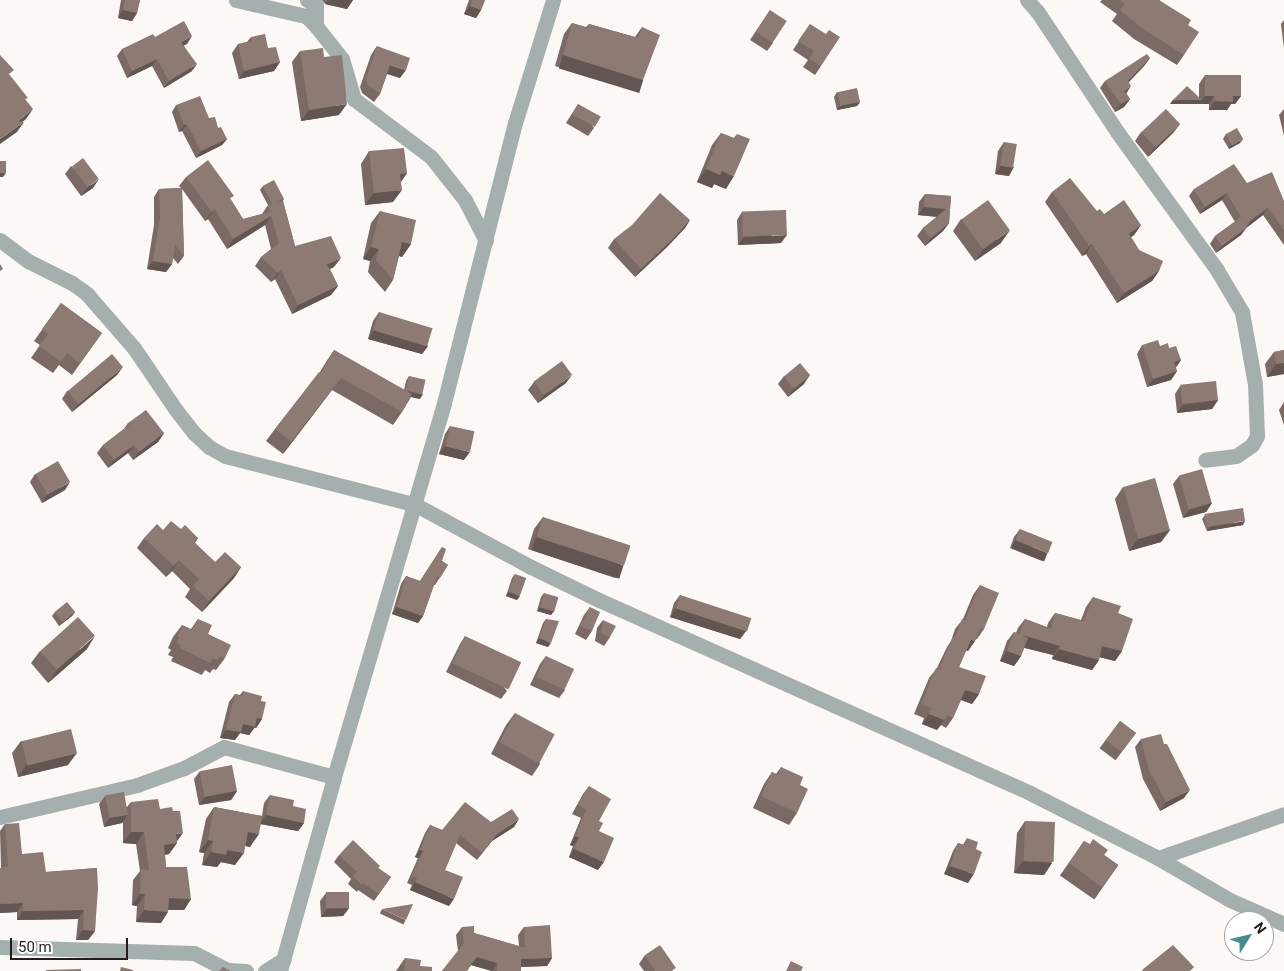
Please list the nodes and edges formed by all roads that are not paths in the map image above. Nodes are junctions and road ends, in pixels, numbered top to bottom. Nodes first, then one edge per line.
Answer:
1 (236, 0) edge
2 (307, 0) edge
3 (553, 0) edge
4 (1026, 0) edge
5 (316, 26) junction
6 (0, 240) edge
7 (486, 241) junction
8 (1205, 460) dead end
9 (414, 504) junction
10 (334, 777) junction
11 (1284, 814) edge
12 (0, 817) edge
13 (1158, 858) junction
14 (1284, 924) edge
15 (0, 947) edge
16 (282, 965) edge
17 (246, 971) edge
18 (265, 971) edge

1 - 5 street
2 - 5 street
3 - 7 street
4 - 8 street
5 - 7 street
6 - 9 street
7 - 9 street
9 - 10 street
9 - 13 street
10 - 12 street
10 - 16 street
11 - 13 street
13 - 14 street
15 - 17 street
16 - 18 street

